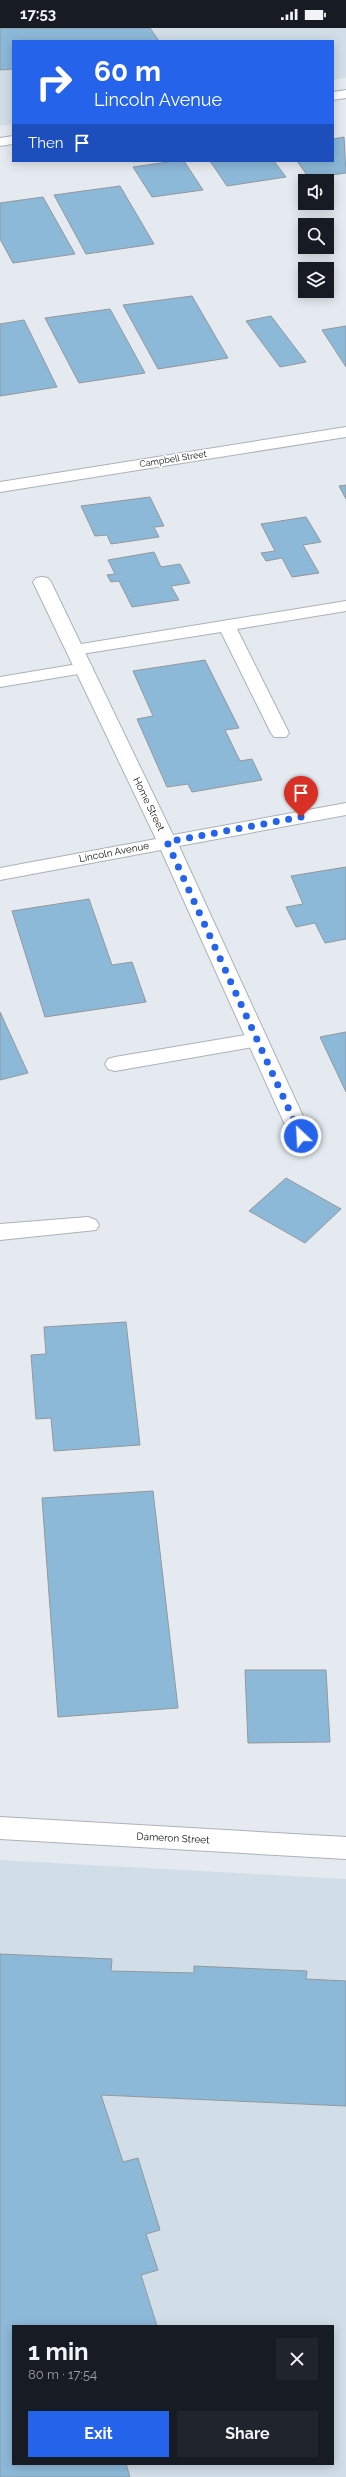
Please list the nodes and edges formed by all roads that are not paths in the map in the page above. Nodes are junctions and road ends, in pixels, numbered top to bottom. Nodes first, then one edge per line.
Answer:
1 (346, 94) edge
2 (334, 96) edge
3 (12, 140) edge
4 (0, 142) edge
5 (346, 432) edge
6 (0, 487) edge
7 (42, 582) dead end
8 (346, 606) edge
9 (226, 625) junction
10 (75, 650) junction
11 (84, 668) junction
12 (0, 682) edge
13 (280, 733) dead end
14 (346, 809) edge
15 (167, 842) junction
16 (0, 874) edge
17 (257, 1040) junction
18 (115, 1064) dead end
19 (301, 1136) dead end
20 (88, 1225) dead end
21 (0, 1232) edge
22 (0, 1828) edge
23 (346, 1848) edge

1 - 2 street
3 - 4 street
5 - 6 street, Campbell Street
7 - 10 street, Home Street
8 - 9 street
9 - 10 street
9 - 13 street
10 - 11 street, Home Street
11 - 12 street
11 - 15 street, Home Street
14 - 15 street, Lincoln Avenue
15 - 16 street, Lincoln Avenue
15 - 17 street, Home Street
17 - 18 street
17 - 19 street, Home Street
20 - 21 street
22 - 23 street, Dameron Street

